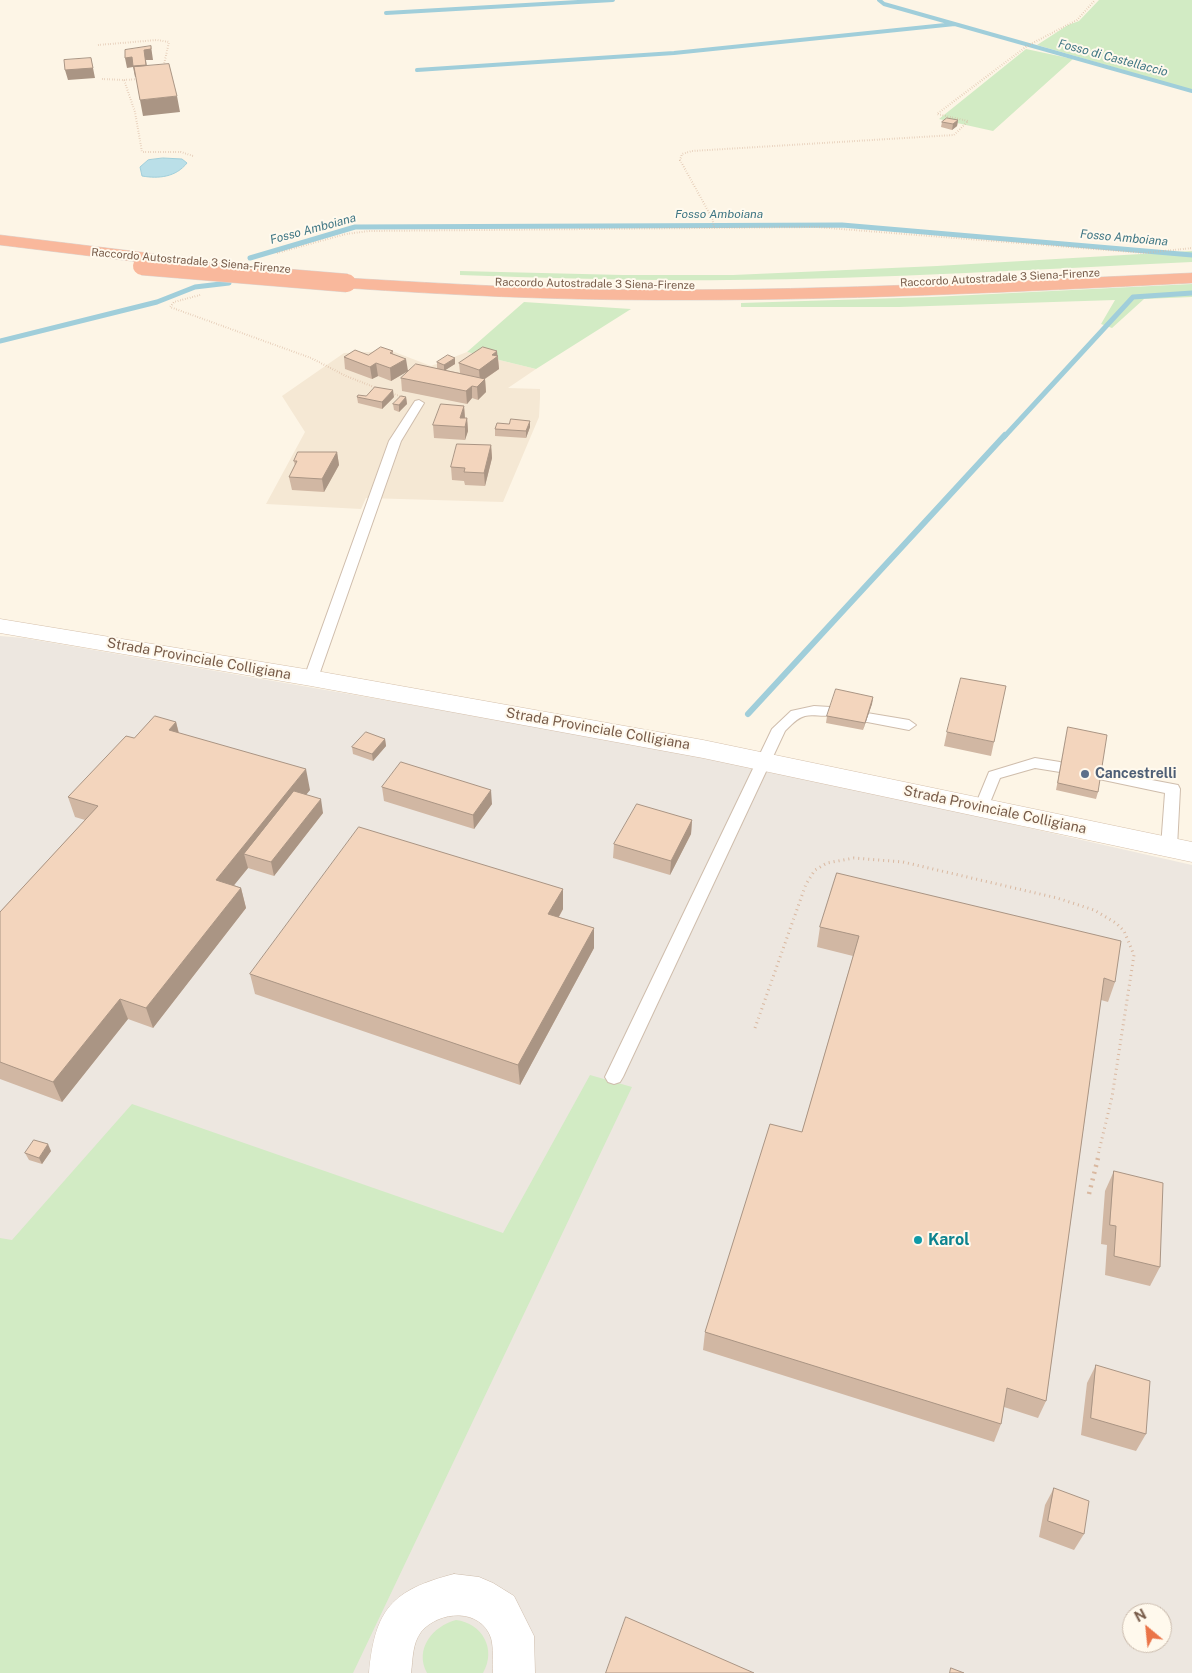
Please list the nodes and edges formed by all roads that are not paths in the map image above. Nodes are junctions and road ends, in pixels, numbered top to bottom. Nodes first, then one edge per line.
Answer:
1 (0, 240) edge
2 (0, 249) edge
3 (145, 262) junction
4 (1192, 268) edge
5 (1192, 278) edge
6 (349, 279) junction
7 (419, 403) road end
8 (0, 626) edge
9 (311, 678) junction
10 (830, 711) edge
11 (867, 718) edge
12 (909, 725) dead end
13 (764, 762) junction
14 (1060, 767) edge
15 (1100, 775) edge
16 (982, 806) junction
17 (1180, 850) edge
18 (614, 1077) dead end
19 (390, 1672) edge
20 (514, 1673) edge

1 - 3 highway, Raccordo Autostradale 3 Siena-Firenze
2 - 3 highway, Raccordo Autostradale 3 Siena-Firenze
3 - 6 highway, Raccordo Autostradale 3 Siena-Firenze, bridge
4 - 6 highway, Raccordo Autostradale 3 Siena-Firenze
5 - 6 highway, Raccordo Autostradale 3 Siena-Firenze
7 - 9 lane
8 - 9 main road, Strada Provinciale Colligiana
9 - 13 main road, Strada Provinciale Colligiana
10 - 13 lane
11 - 12 lane
13 - 16 main road, Strada Provinciale Colligiana
13 - 18 lane
14 - 16 lane
15 - 17 lane
16 - 17 main road, Strada Provinciale Colligiana
19 - 20 main road

